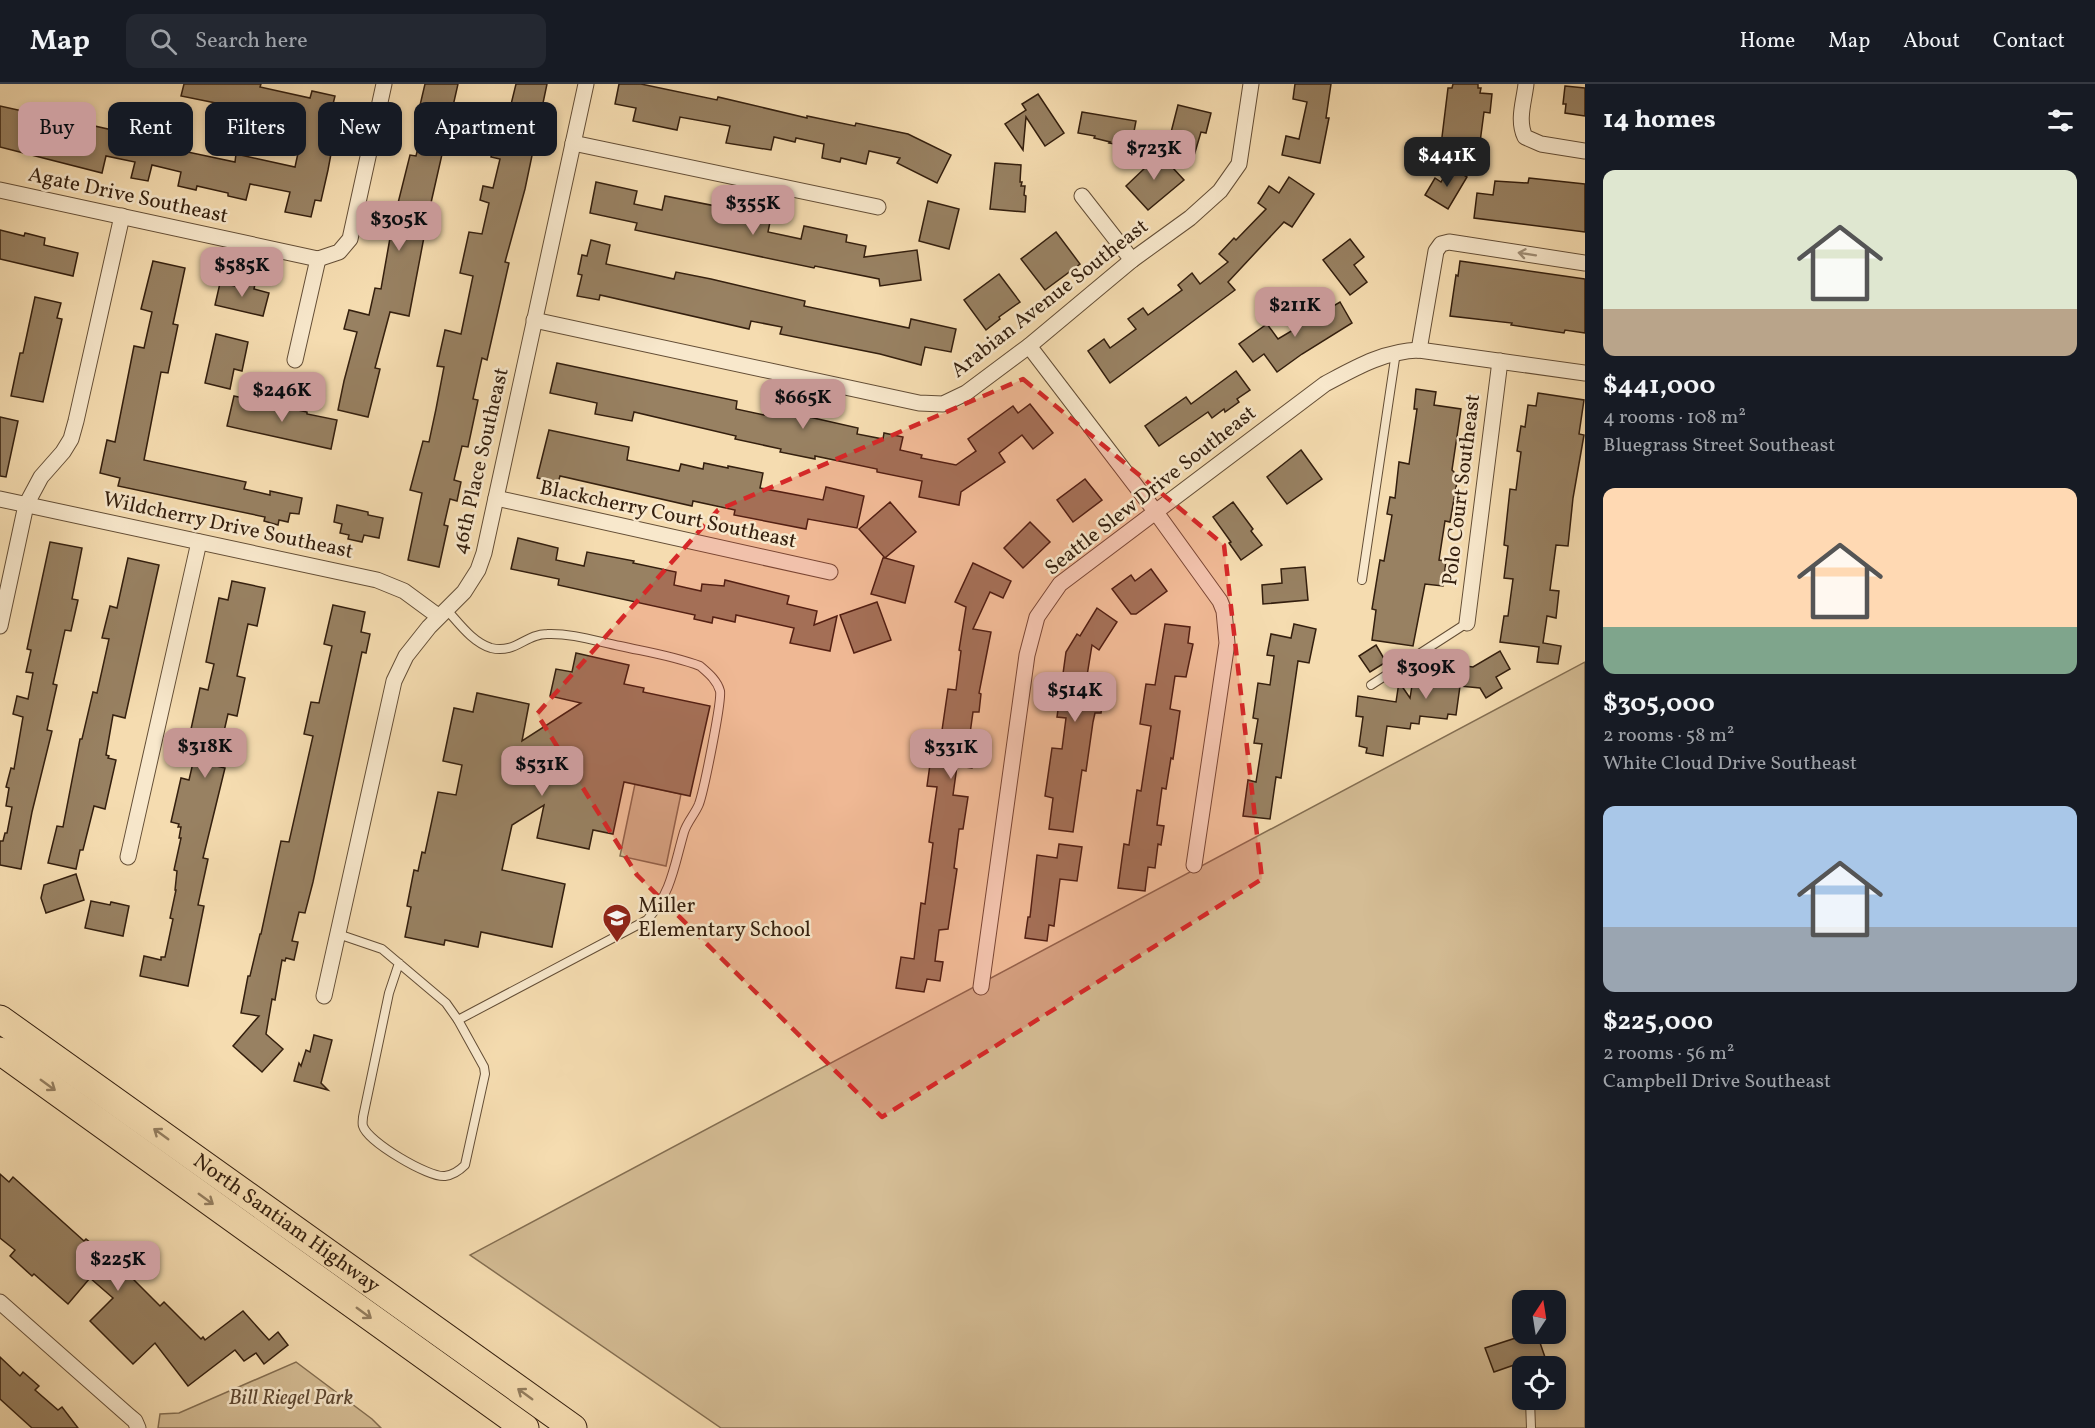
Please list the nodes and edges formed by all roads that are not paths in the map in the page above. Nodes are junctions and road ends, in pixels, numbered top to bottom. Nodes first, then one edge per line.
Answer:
1 (384, 84) edge
2 (586, 84) edge
3 (1251, 84) edge
4 (1526, 84) edge
5 (573, 143) junction
6 (1585, 151) edge
7 (0, 189) edge
8 (1082, 196) dead end
9 (878, 207) dead end
10 (122, 216) junction
11 (318, 259) junction
12 (1132, 260) junction
13 (1585, 263) edge
14 (534, 320) junction
15 (1029, 346) junction
16 (1419, 350) junction
17 (1396, 352) junction
18 (295, 360) dead end
19 (1500, 361) junction
20 (1585, 373) edge
21 (496, 498) junction
22 (0, 499) edge
23 (26, 504) junction
24 (1155, 512) junction
25 (199, 542) junction
26 (830, 572) dead end
27 (1362, 580) dead end
28 (442, 613) junction
29 (1467, 623) joint
30 (0, 626) edge
31 (1371, 685) dead end
32 (128, 857) dead end
33 (1194, 866) dead end
34 (338, 934) junction
35 (399, 963) junction
36 (981, 987) dead end
37 (324, 996) dead end
38 (0, 1019) edge
39 (458, 1020) junction
40 (0, 1051) edge
41 (0, 1302) edge
42 (1530, 1410) edge
43 (138, 1428) edge
44 (525, 1428) edge
45 (573, 1428) edge
46 (1531, 1428) edge

1 - 11 street
2 - 5 street, 46th Place Southeast
3 - 12 street, Arabian Avenue Southeast
4 - 6 street
5 - 9 street
5 - 14 street, 46th Place Southeast
7 - 10 street, Agate Drive Southeast
8 - 12 street
10 - 11 street, Agate Drive Southeast
10 - 23 street
11 - 18 street
12 - 15 street, Arabian Avenue Southeast
13 -> 16 street
14 - 15 street, Arabian Avenue Southeast
14 - 21 street, 46th Place Southeast
15 - 24 street
16 - 17 street, Seattle Slew Drive Southeast
16 - 19 street, Seattle Slew Drive Southeast
17 - 24 street, Seattle Slew Drive Southeast
17 - 27 lane
19 - 20 street, Seattle Slew Drive Southeast
19 - 29 street, Polo Court Southeast
21 - 26 street, Blackcherry Court Southeast
21 - 28 street, 46th Place Southeast
22 - 23 street, Wildcherry Drive Southeast
23 - 25 street, Wildcherry Drive Southeast
23 - 30 street
24 - 33 street
24 - 36 street, Seattle Slew Drive Southeast
25 - 28 street, Wildcherry Drive Southeast
25 - 32 street
28 - 34 street, 46th Place Southeast
28 - 39 lane
29 - 31 lane
34 - 35 lane
34 - 37 street, 46th Place Southeast
35 - 39 lane
35 - 39 lane
45 -> 38 highway, North Santiam Highway
40 -> 44 highway, North Santiam Highway
41 - 43 street
42 - 46 lane

